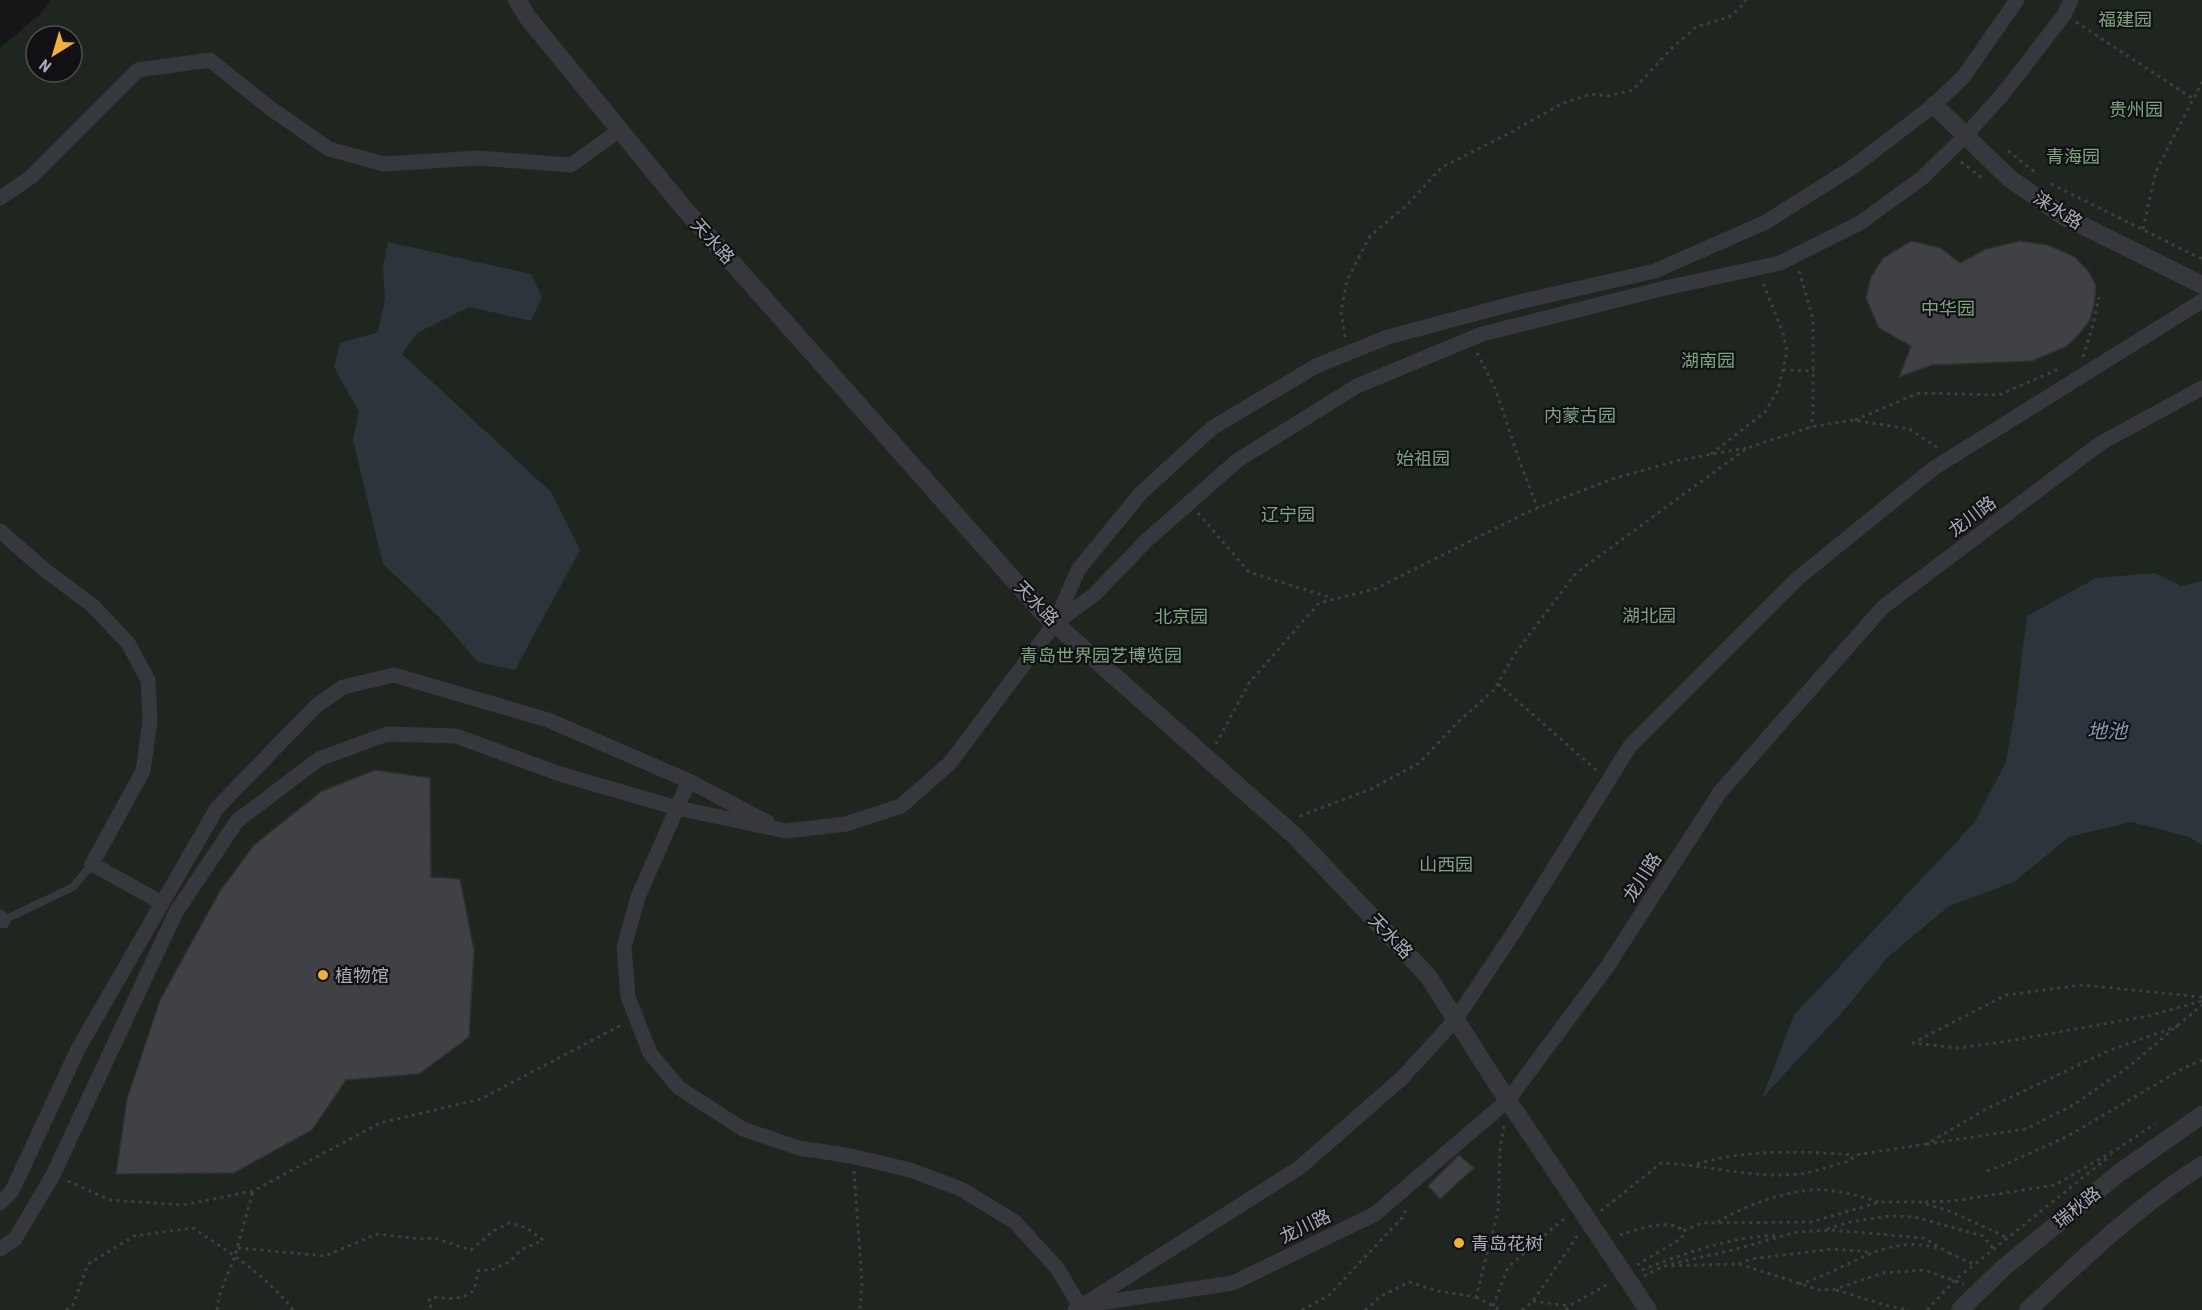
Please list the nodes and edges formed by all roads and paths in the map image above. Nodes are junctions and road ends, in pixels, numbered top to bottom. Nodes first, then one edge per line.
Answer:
1 (517, 0) edge
2 (2017, 0) edge
3 (2071, 0) edge
4 (1746, 1) edge
5 (2064, 15) junction
6 (2202, 82) edge
7 (2192, 98) junction
8 (1934, 105) junction
9 (620, 130) junction
10 (1965, 136) junction
11 (2006, 148) dead end
12 (2037, 174) dead end
13 (2045, 181) dead end
14 (0, 198) edge
15 (2143, 229) junction
16 (1795, 255) junction
17 (2202, 259) edge
18 (1757, 268) junction
19 (2202, 285) edge
20 (2099, 297) dead end
21 (2202, 301) edge
22 (1470, 339) junction
23 (1347, 354) junction
24 (2082, 359) dead end
25 (2061, 368) dead end
26 (1784, 370) junction
27 (1814, 371) junction
28 (2202, 388) edge
29 (1853, 420) junction
30 (1811, 427) junction
31 (1748, 448) junction
32 (1710, 455) junction
33 (1952, 457) junction
34 (1189, 503) junction
35 (1538, 508) junction
36 (0, 531) edge
37 (1334, 599) junction
38 (1055, 623) junction
39 (1498, 684) junction
40 (1209, 759) junction
41 (689, 781) junction
42 (1608, 781) junction
43 (677, 808) junction
44 (1282, 824) junction
45 (786, 831) junction
46 (92, 864) junction
47 (162, 903) junction
48 (1, 920) edge
49 (2202, 999) edge
50 (2202, 1005) edge
51 (636, 1017) junction
52 (1456, 1019) junction
53 (2178, 1026) junction
54 (2202, 1060) edge
55 (1508, 1100) junction
56 (2202, 1115) edge
57 (2160, 1121) dead end
58 (1927, 1144) junction
59 (2117, 1149) junction
60 (1856, 1155) junction
61 (854, 1164) dead end
62 (2202, 1164) edge
63 (1694, 1165) junction
64 (1987, 1171) dead end
65 (53, 1174) junction
66 (1404, 1189) junction
67 (253, 1191) junction
68 (1880, 1202) junction
69 (1920, 1202) junction
70 (0, 1203) edge
71 (1584, 1213) junction
72 (1717, 1223) junction
73 (1683, 1231) junction
74 (1821, 1231) junction
75 (1782, 1236) junction
76 (2006, 1237) junction
77 (1601, 1239) junction
78 (238, 1248) junction
79 (1993, 1248) junction
80 (0, 1249) edge
81 (1870, 1252) junction
82 (1949, 1253) junction
83 (235, 1256) junction
84 (1659, 1263) dead end
85 (1738, 1264) junction
86 (1973, 1265) junction
87 (1664, 1266) junction
88 (1626, 1277) junction
89 (1955, 1280) junction
90 (1798, 1284) junction
91 (1835, 1289) junction
92 (1979, 1291) junction
93 (1476, 1297) junction
94 (1533, 1301) junction
95 (1493, 1306) junction
96 (1569, 1306) junction
97 (1077, 1308) edge
98 (66, 1310) edge
99 (217, 1310) edge
100 (293, 1310) edge
101 (432, 1310) edge
102 (860, 1310) edge
103 (1302, 1310) edge
104 (1365, 1310) edge
105 (1500, 1310) edge
106 (1522, 1310) edge
107 (1566, 1310) edge
108 (1648, 1310) edge
109 (1909, 1310) edge
110 (1927, 1310) edge
111 (1960, 1310) edge
112 (2028, 1310) edge

1 - 9 street, 天水路
2 - 8 street
3 - 5 street
4 - 23 path
5 - 7 path
5 - 10 street
6 - 7 path
7 - 15 path
8 - 10 street, 涞水路
8 - 23 street
9 - 14 street
9 - 38 street, 天水路
10 - 16 street
10 - 19 street, 涞水路
11 - 12 path
13 - 15 path
15 - 17 path
16 - 18 street
16 - 27 path
18 - 22 street
18 - 26 path
20 - 24 path
21 - 33 street
22 - 34 street
22 - 35 path
23 - 38 street
25 - 29 path
26 - 27 path
26 - 32 path
27 - 30 path
28 - 55 street, 龙川路
29 - 30 path
29 - 33 path
30 - 31 path
31 - 32 path
31 - 39 path
32 - 35 path
33 - 42 street
34 - 37 path
34 - 38 street
35 - 37 path
36 - 46 street
37 - 40 path
38 - 40 street, 天水路
38 - 45 street
39 - 42 path
39 - 44 path
40 - 44 street, 天水路
41 - 43 street
41 - 45 street
41 - 47 street
42 - 52 street
43 - 45 street
43 - 51 street
43 - 65 street
44 - 52 street, 天水路
46 - 47 street
46 - 48 lane
47 - 70 street
49 - 49 path
50 - 53 path
51 - 67 path
51 - 97 street
52 - 55 street, 天水路
52 - 97 street
53 - 58 path
53 - 58 path
54 - 64 path
55 - 66 street, 龙川路
55 - 71 street, 天水路
55 - 93 path
56 - 92 street, 瑞秋路
57 - 59 path
58 - 60 path
59 - 69 path
59 - 76 path
60 - 63 path
60 - 63 path
61 - 102 path
62 - 112 street
63 - 71 path
65 - 67 path
65 - 80 street
66 - 97 street, 龙川路
66 - 103 path
67 - 78 path
68 - 69 path
68 - 72 path
68 - 72 path
69 - 76 path
71 - 77 street, 天水路
71 - 94 path
71 - 95 path
72 - 73 path
73 - 77 path
73 - 88 path
74 - 75 path
74 - 79 path
74 - 82 path
75 - 84 path
75 - 87 path
76 - 79 path
77 - 88 street, 天水路
78 - 83 path
78 - 101 path
79 - 86 path
81 - 82 path
81 - 85 path
81 - 90 path
82 - 86 path
83 - 98 path
83 - 99 path
83 - 100 path
85 - 87 path
85 - 90 path
86 - 89 path
87 - 88 path
88 - 96 path
88 - 108 street, 天水路
89 - 91 path
89 - 92 path
89 - 110 path
90 - 91 path
91 - 109 path
92 - 111 street, 瑞秋路
93 - 95 path
93 - 104 path
94 - 96 path
94 - 106 path
95 - 105 path
96 - 107 path

